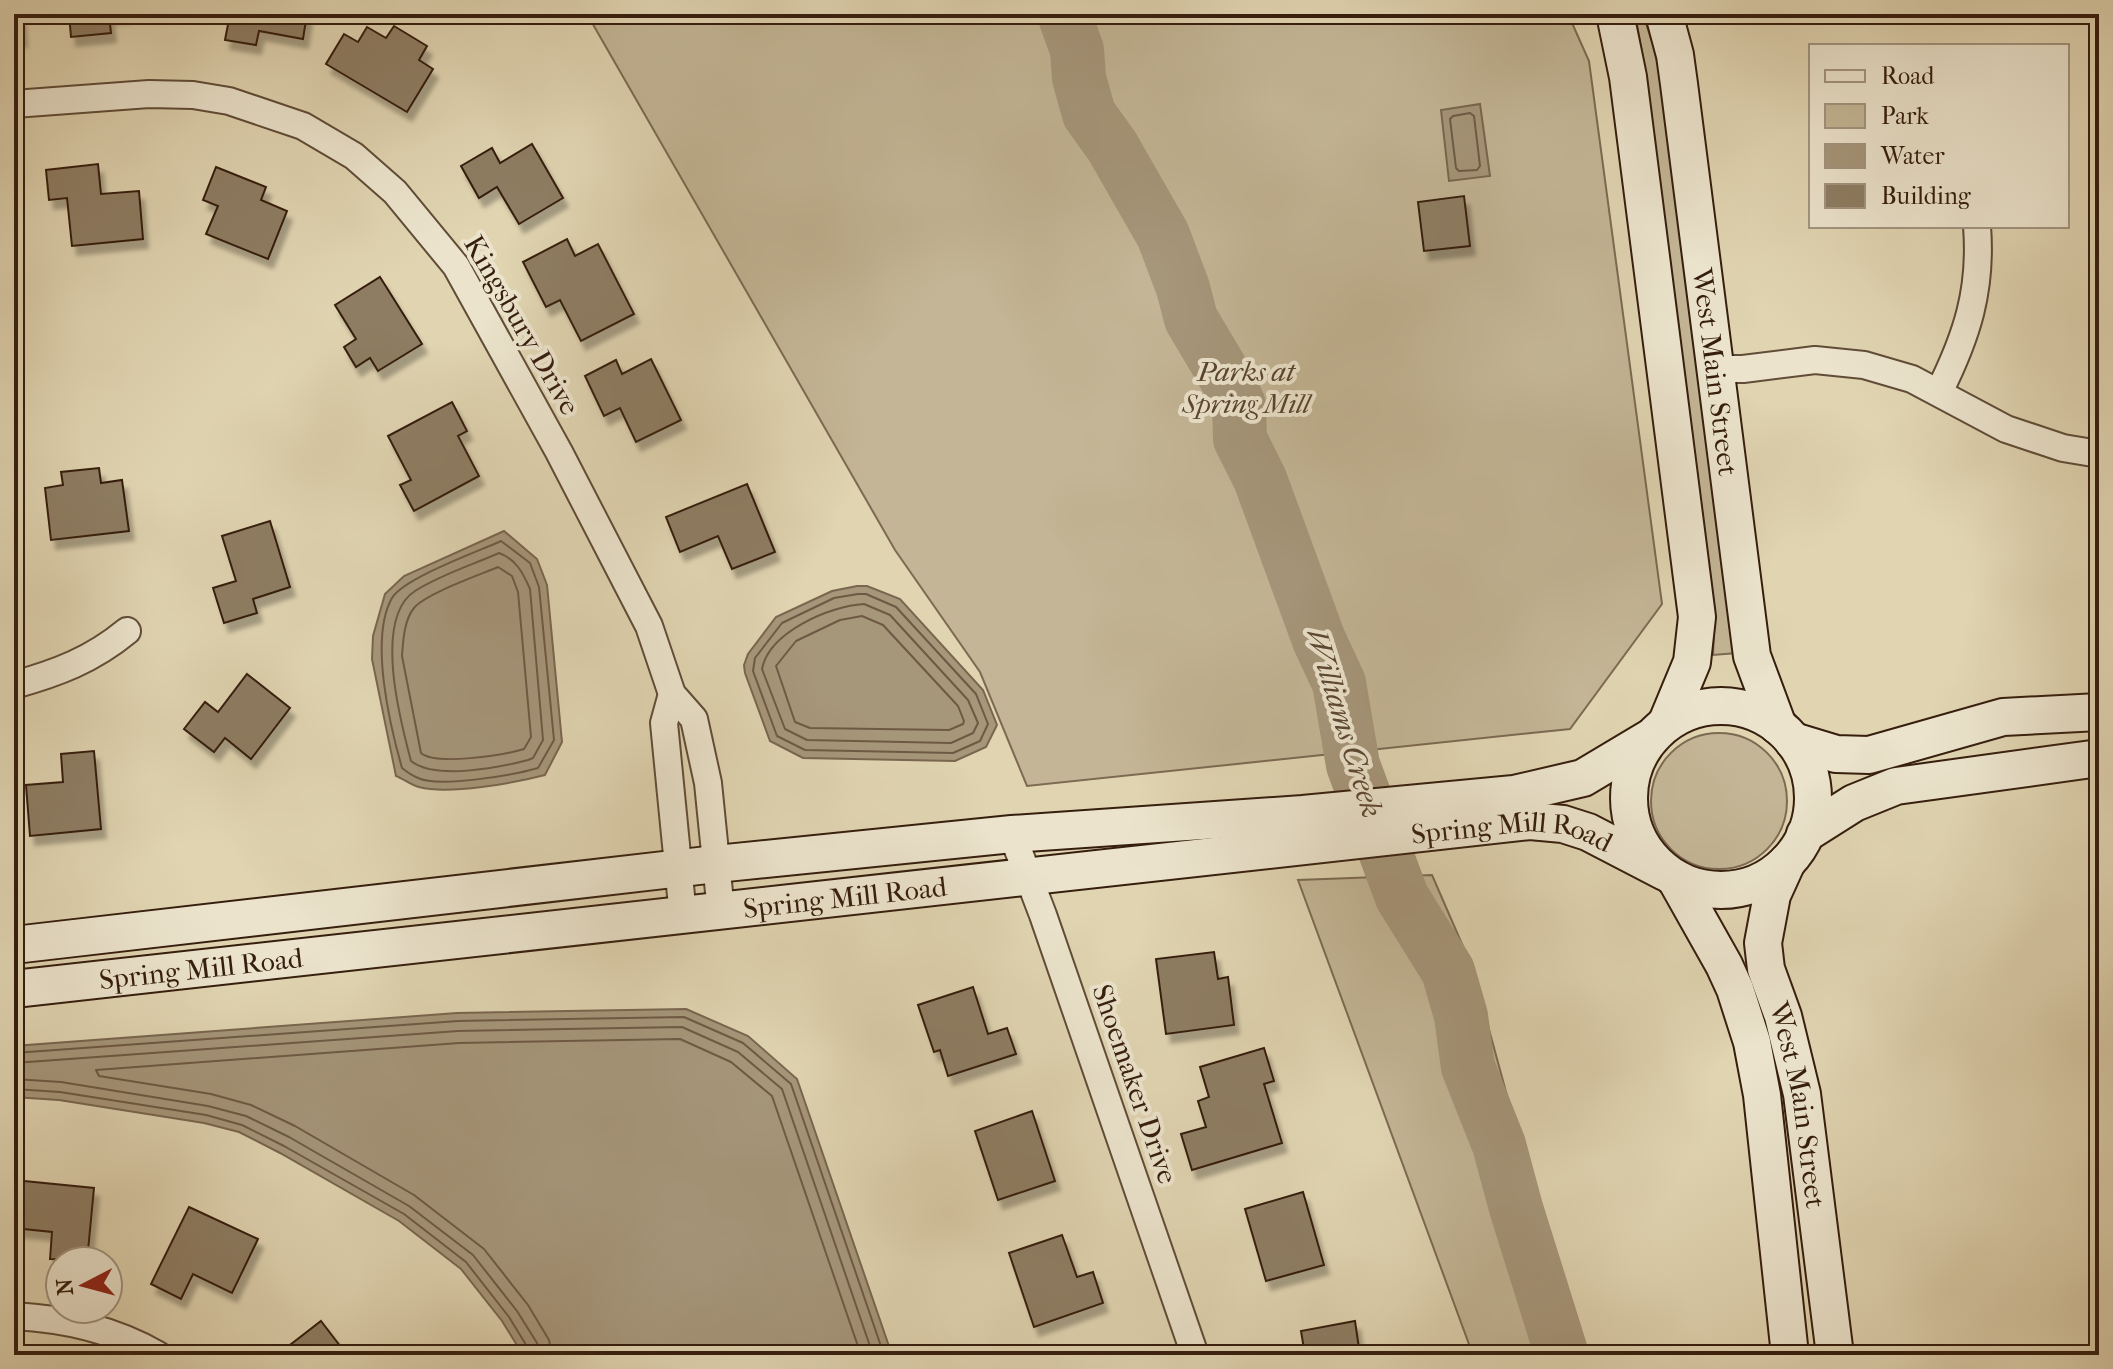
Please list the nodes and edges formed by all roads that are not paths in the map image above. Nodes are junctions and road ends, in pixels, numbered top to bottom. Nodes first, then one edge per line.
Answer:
1 (1615, 14) edge
2 (1664, 14) edge
3 (14, 104) edge
4 (1977, 228) edge
5 (1714, 369) junction
6 (1939, 392) junction
7 (2099, 454) edge
8 (127, 631) dead end
9 (14, 685) edge
10 (672, 694) junction
11 (2099, 712) edge
12 (1659, 730) junction
13 (1786, 734) junction
14 (2099, 758) edge
15 (1430, 816) junction
16 (1306, 829) junction
17 (1012, 834) junction
18 (1796, 848) junction
19 (716, 864) junction
20 (677, 868) junction
21 (1670, 875) junction
22 (1028, 877) junction
23 (721, 912) junction
24 (683, 916) junction
25 (14, 945) edge
26 (14, 989) edge
27 (14, 1316) edge
28 (158, 1355) edge
29 (1195, 1355) edge
30 (1790, 1355) edge
31 (1835, 1355) edge

1 - 12 street, West Main Street
2 - 5 street, West Main Street
3 - 10 street, Kingsbury Drive
4 - 6 street
5 - 6 street
5 - 13 street, West Main Street
6 - 7 street
8 - 9 street
10 - 19 street, Kingsbury Drive
10 - 20 street, Kingsbury Drive
11 - 13 street
12 - 13 street
12 - 15 street, Spring Mill Road
12 - 21 street
13 - 18 street
14 - 18 street
15 - 16 street, Spring Mill Road
15 - 21 street, Spring Mill Road
16 - 17 street, Spring Mill Road
16 - 22 street, Spring Mill Road
17 - 19 street, Spring Mill Road
17 - 22 street, Shoemaker Drive
18 - 21 street
18 - 31 street, West Main Street
19 - 20 street, Spring Mill Road
19 - 23 street, Kingsbury Drive
20 - 24 street, Kingsbury Drive
20 - 25 street, Spring Mill Road
21 - 30 street, West Main Street
22 - 23 street, Spring Mill Road
22 - 29 street, Shoemaker Drive
23 - 24 street, Spring Mill Road
24 - 26 street, Spring Mill Road
27 - 28 street

